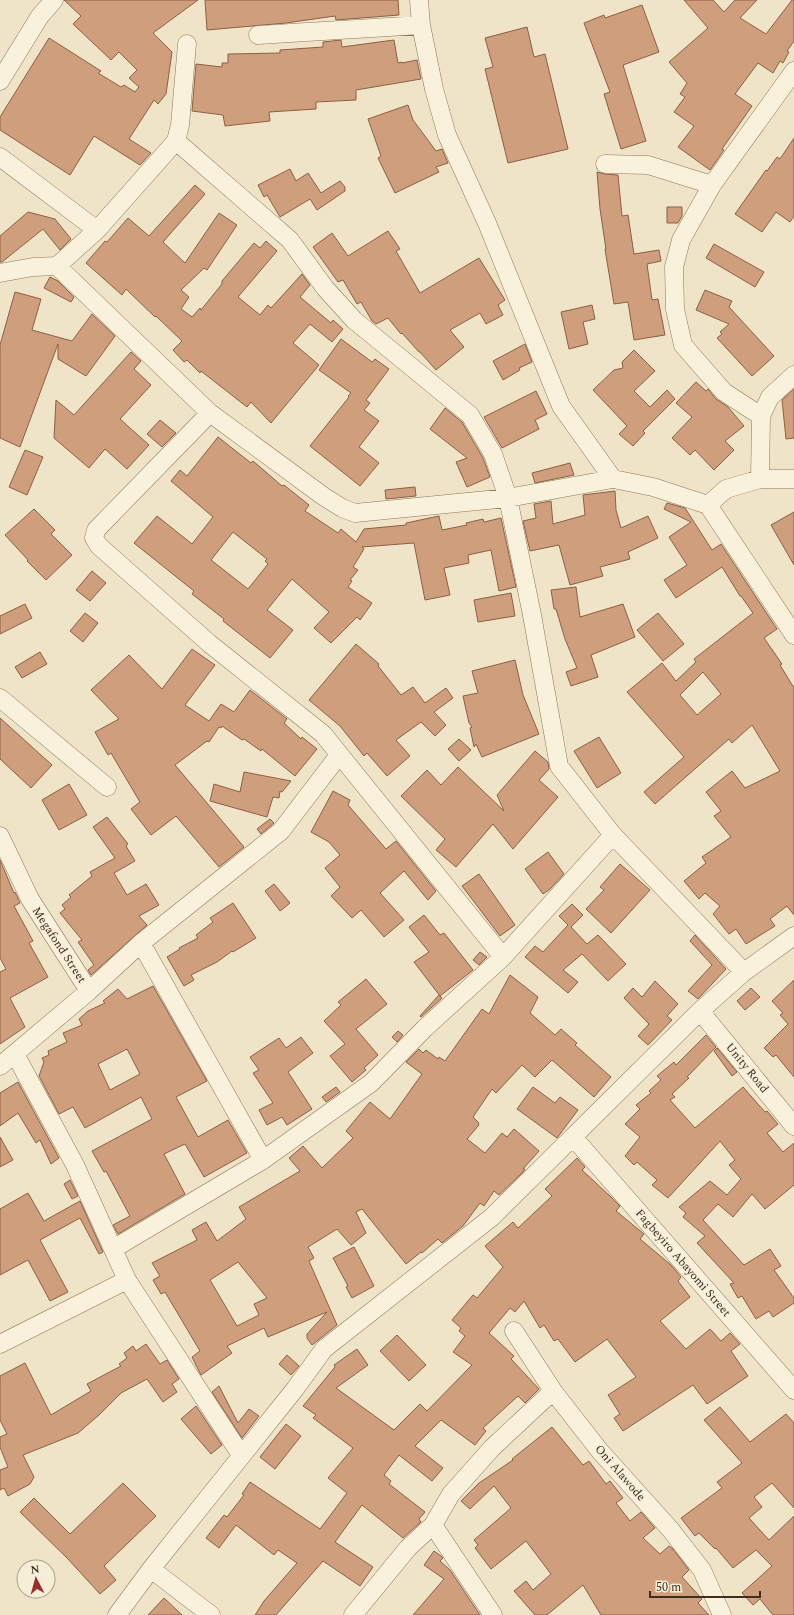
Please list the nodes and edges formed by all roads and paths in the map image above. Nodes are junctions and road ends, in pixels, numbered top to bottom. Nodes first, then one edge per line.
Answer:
1 (54, 0) edge
2 (418, 0) edge
3 (421, 25) junction
4 (258, 35) dead end
5 (187, 44) dead end
6 (794, 71) edge
7 (0, 81) edge
8 (176, 142) junction
9 (0, 157) edge
10 (605, 164) dead end
11 (712, 185) junction
12 (97, 230) junction
13 (57, 266) junction
14 (0, 274) edge
15 (794, 375) edge
16 (210, 413) junction
17 (760, 416) junction
18 (612, 479) junction
19 (794, 479) edge
20 (760, 480) junction
21 (508, 498) junction
22 (708, 505) junction
23 (794, 635) edge
24 (0, 698) edge
25 (339, 754) junction
26 (107, 787) dead end
27 (613, 835) junction
28 (0, 836) edge
29 (794, 936) edge
30 (141, 943) junction
31 (503, 956) junction
32 (744, 972) junction
33 (89, 991) junction
34 (700, 1011) junction
35 (15, 1054) junction
36 (0, 1066) edge
37 (794, 1126) edge
38 (573, 1137) junction
39 (263, 1160) junction
40 (113, 1249) junction
41 (127, 1280) junction
42 (514, 1331) dead end
43 (0, 1344) edge
44 (794, 1390) edge
45 (553, 1391) junction
46 (241, 1455) junction
47 (433, 1525) junction
48 (151, 1569) junction
49 (117, 1615) edge
50 (211, 1615) edge
51 (353, 1615) edge
52 (493, 1615) edge
53 (722, 1615) edge

1 - 7 street
2 - 3 street
3 - 4 street
3 - 18 street
5 - 8 street
6 - 11 street
8 - 12 street
8 - 21 street
9 - 12 street
10 - 11 street
11 - 17 street
12 - 13 street
13 - 14 street
13 - 16 street
15 - 17 street
16 - 21 street
16 - 25 street
17 - 20 street
18 - 21 street
18 - 22 street
19 - 20 street
20 - 22 street
21 - 27 street
22 - 23 street
24 - 26 street
25 - 30 street
25 - 31 street
27 - 31 street
27 - 32 street
28 - 33 street, Megafond Street
29 - 32 street
30 - 33 street
30 - 39 street
31 - 39 street
32 - 34 street
33 - 35 street, Megafond Street
34 - 37 street, Unity Road
34 - 38 street
35 - 36 street, Megafond Street
35 - 40 street
38 - 44 street, Fagbeyiro Abayomi Street
38 - 46 street
39 - 40 street
40 - 41 street
41 - 43 street
41 - 46 street
42 - 45 street, Oni Alawode
45 - 47 street
45 - 53 street, Oni Alawode
46 - 48 street
47 - 51 street
47 - 52 street
48 - 49 street
48 - 50 street

